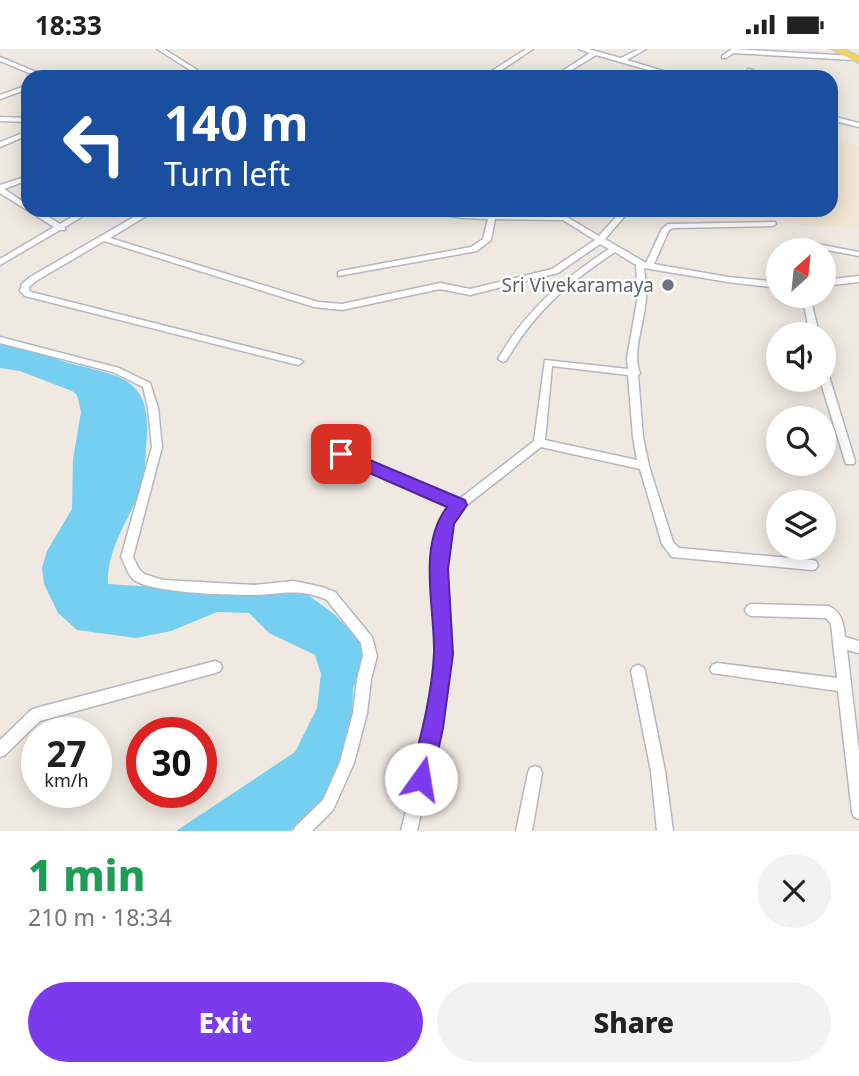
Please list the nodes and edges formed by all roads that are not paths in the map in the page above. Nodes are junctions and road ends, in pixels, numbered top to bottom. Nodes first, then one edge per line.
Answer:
1 (160, 49) edge
2 (530, 49) edge
3 (582, 49) edge
4 (643, 49) edge
5 (836, 49) edge
6 (595, 53) junction
7 (724, 57) dead end
8 (0, 59) edge
9 (856, 59) edge
10 (622, 60) junction
11 (27, 70) edge
12 (194, 70) edge
13 (497, 70) edge
14 (567, 70) edge
15 (656, 70) edge
16 (21, 90) edge
17 (0, 97) edge
18 (0, 119) edge
19 (21, 120) edge
20 (838, 120) edge
21 (859, 125) edge
22 (21, 136) edge
23 (0, 145) edge
24 (21, 181) edge
25 (0, 189) edge
26 (21, 203) edge
27 (43, 217) edge
28 (78, 217) edge
29 (140, 217) edge
30 (492, 217) edge
31 (554, 217) edge
32 (620, 217) edge
33 (772, 224) dead end
34 (62, 228) junction
35 (103, 239) junction
36 (600, 240) junction
37 (614, 249) junction
38 (836, 250) edge
39 (859, 254) edge
40 (0, 262) edge
41 (644, 265) junction
42 (341, 274) dead end
43 (859, 279) edge
44 (836, 282) edge
45 (766, 285) edge
46 (0, 340) edge
47 (502, 359) dead end
48 (298, 362) dead end
49 (635, 373) junction
50 (829, 392) edge
51 (539, 443) junction
52 (341, 454) dead end
53 (850, 461) dead end
54 (644, 466) junction
55 (458, 505) junction
56 (812, 565) dead end
57 (751, 610) dead end
58 (840, 642) junction
59 (859, 647) edge
60 (215, 667) dead end
61 (717, 669) dead end
62 (638, 671) dead end
63 (844, 685) junction
64 (0, 750) edge
65 (535, 772) dead end
66 (859, 812) edge
67 (302, 831) edge
68 (409, 831) edge
69 (524, 831) edge
70 (665, 831) edge

1 - 12 street
2 - 13 street
3 - 6 street
4 - 10 street
5 - 9 main road
6 - 10 street
6 - 14 street
7 - 9 street
8 - 11 street
10 - 15 street
16 - 17 street
18 - 19 street
20 - 21 street
22 - 23 street
24 - 25 street
25 - 26 street
27 - 34 street
28 - 34 street
29 - 35 street
30 - 42 street
31 - 36 street
32 - 36 street
33 - 41 street
34 - 40 street
35 - 36 street
35 - 48 street
36 - 37 street
37 - 41 street
37 - 47 street
38 - 39 street
41 - 45 street
41 - 49 street
43 - 44 street
46 - 67 street
49 - 51 street
49 - 54 street
50 - 53 street
51 - 54 street
51 - 55 street
52 - 55 street
54 - 56 street
55 - 68 street
57 - 58 street
58 - 59 street
58 - 63 street
60 - 64 street
61 - 63 street
62 - 70 street
63 - 66 street
65 - 69 street

